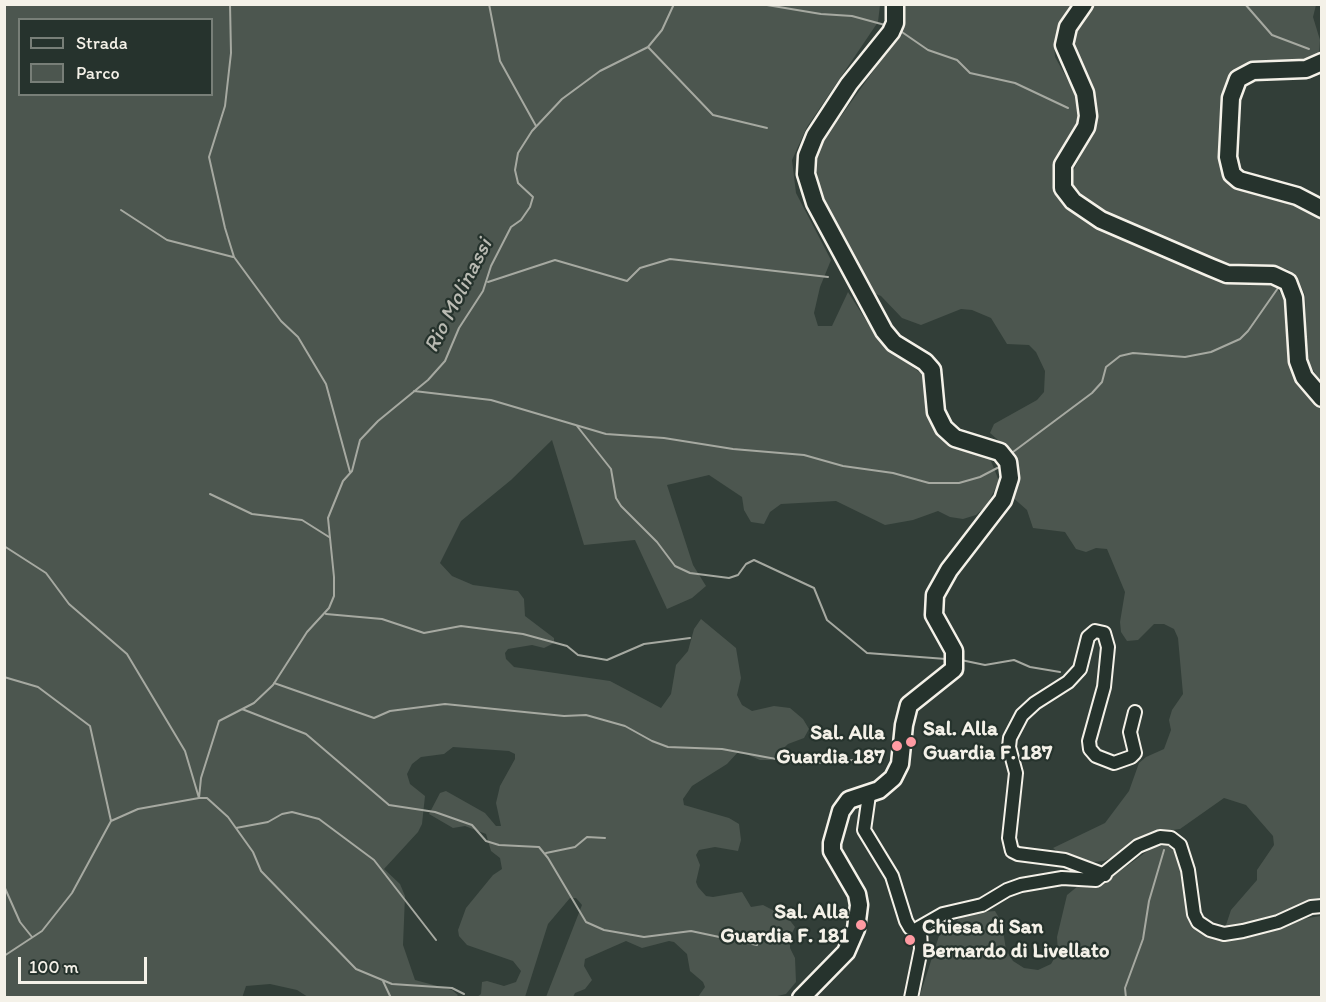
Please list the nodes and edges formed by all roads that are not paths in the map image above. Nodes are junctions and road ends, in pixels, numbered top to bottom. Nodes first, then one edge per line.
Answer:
1 (895, 4) edge
2 (1084, 4) edge
3 (1322, 62) edge
4 (1322, 209) edge
5 (1322, 398) edge
6 (1135, 712) dead end
7 (869, 795) junction
8 (1105, 875) junction
9 (1322, 906) edge
10 (920, 930) junction
11 (801, 998) edge
12 (912, 998) edge

1 - 7 main road
2 - 5 main road
3 - 4 main road
6 - 8 street
7 - 10 street
7 - 11 main road
8 - 9 street
8 - 10 street
10 - 12 street

